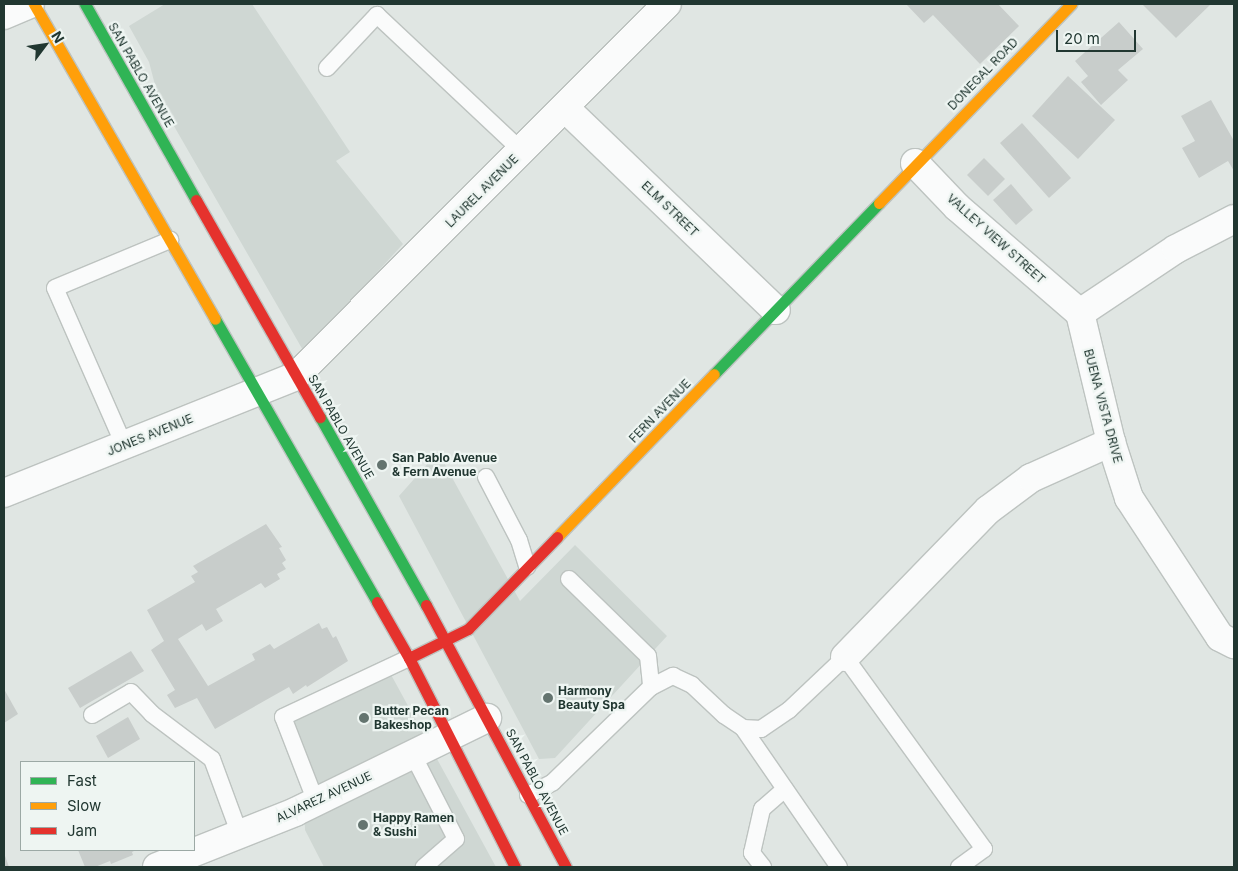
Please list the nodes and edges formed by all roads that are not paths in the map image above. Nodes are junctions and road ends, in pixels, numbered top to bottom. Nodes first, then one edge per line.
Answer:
1 (30, 4) edge
2 (34, 4) edge
3 (84, 4) edge
4 (667, 4) edge
5 (1071, 4) edge
6 (4, 14) edge
7 (327, 68) dead end
8 (565, 108) junction
9 (522, 151) junction
10 (916, 163) junction
11 (1234, 219) edge
12 (170, 240) junction
13 (776, 310) junction
14 (1080, 313) junction
15 (296, 376) junction
16 (258, 392) junction
17 (1111, 442) junction
18 (124, 445) junction
19 (486, 477) dead end
20 (4, 493) edge
21 (527, 567) junction
22 (569, 579) dead end
23 (446, 640) junction
24 (1234, 644) edge
25 (845, 657) junction
26 (409, 658) junction
27 (651, 687) junction
28 (92, 715) dead end
29 (487, 718) junction
30 (743, 728) junction
31 (450, 736) junction
32 (413, 755) junction
33 (785, 789) junction
34 (528, 795) junction
35 (316, 802) junction
36 (240, 834) junction
37 (513, 866) edge
38 (158, 867) edge
39 (424, 867) edge
40 (566, 867) edge
41 (763, 867) edge
42 (839, 867) edge
43 (959, 867) edge

1 - 6 street
2 - 12 main road
3 - 15 main road, SAN PABLO AVENUE
4 - 8 street, LAUREL AVENUE
5 - 10 main road, DONEGAL ROAD
7 - 9 lane
8 - 9 street, LAUREL AVENUE
8 - 13 street, ELM STREET
9 - 15 street, LAUREL AVENUE
10 - 13 main road, FERN AVENUE
10 - 14 street, VALLEY VIEW STREET
11 - 14 street
12 - 16 main road
12 - 18 lane
13 - 21 main road, FERN AVENUE
14 - 17 street, BUENA VISTA DRIVE
15 - 16 street, JONES AVENUE
15 - 23 main road, SAN PABLO AVENUE
16 - 18 street, JONES AVENUE
16 - 26 main road
17 - 24 street, BUENA VISTA DRIVE
17 - 25 street
18 - 20 street, JONES AVENUE
19 - 21 lane
21 - 23 main road, FERN AVENUE
22 - 27 lane
23 - 26 main road, FERN AVENUE
23 - 29 main road, SAN PABLO AVENUE
25 - 30 lane
25 - 43 lane
26 - 31 main road
26 - 35 lane
27 - 30 lane
27 - 34 lane
28 - 36 lane
29 - 31 street, ALVAREZ AVENUE
29 - 34 main road, SAN PABLO AVENUE
30 - 33 lane
31 - 32 street, ALVAREZ AVENUE
31 - 37 main road
32 - 35 street, ALVAREZ AVENUE
32 - 39 lane
33 - 41 lane
33 - 42 lane
34 - 40 main road, SAN PABLO AVENUE
35 - 36 street, ALVAREZ AVENUE
36 - 38 street, ALVAREZ AVENUE

